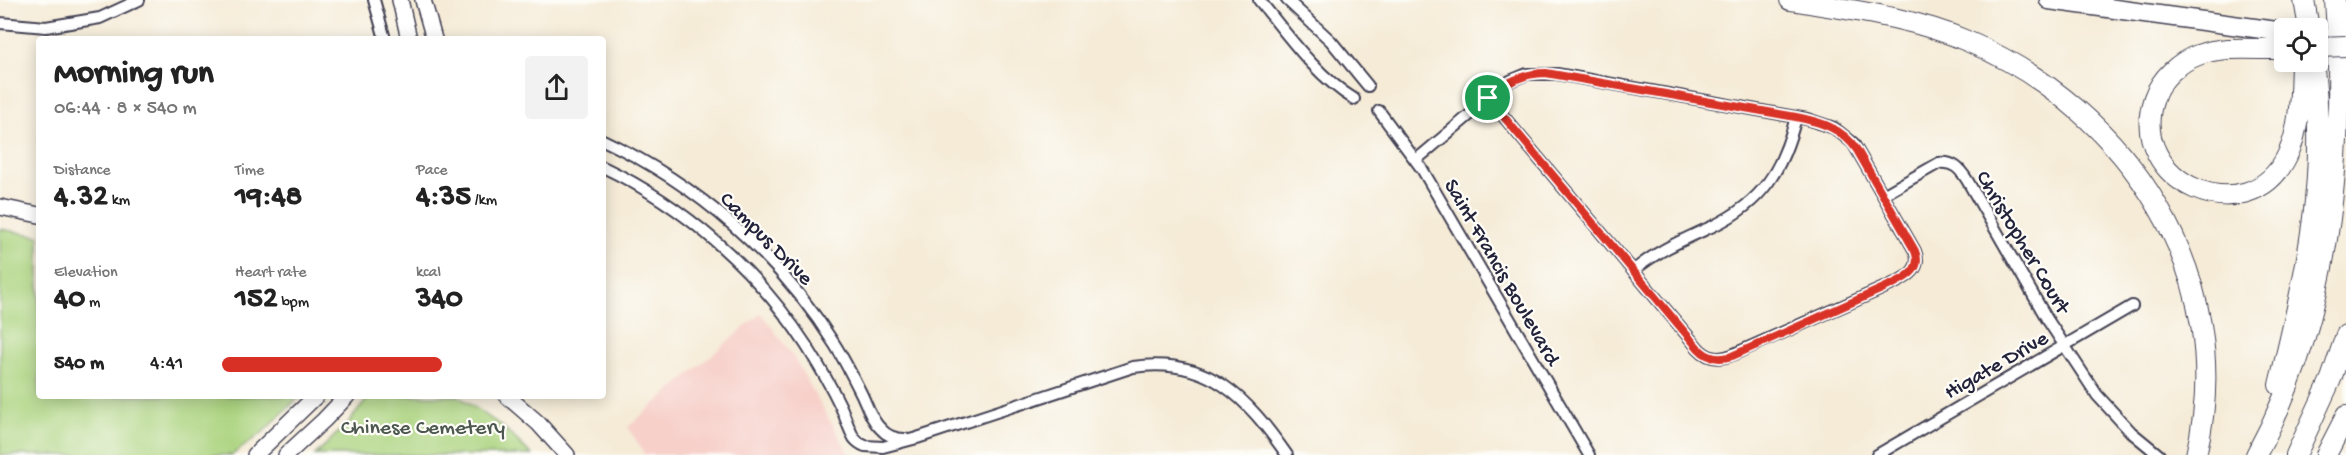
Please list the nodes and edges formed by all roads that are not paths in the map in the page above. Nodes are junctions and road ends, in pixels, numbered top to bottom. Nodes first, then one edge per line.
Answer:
1 (139, 0) edge
2 (374, 0) edge
3 (400, 0) edge
4 (423, 0) edge
5 (1259, 0) edge
6 (1287, 0) edge
7 (1790, 0) edge
8 (2049, 0) edge
9 (2301, 0) edge
10 (2335, 0) edge
11 (2300, 18) edge
12 (2306, 18) edge
13 (0, 23) edge
14 (2274, 31) edge
15 (384, 36) edge
16 (408, 36) edge
17 (433, 36) edge
18 (2346, 46) edge
19 (2328, 47) edge
20 (2274, 49) edge
21 (2301, 72) edge
22 (2314, 72) edge
23 (1368, 86) dead end
24 (1488, 98) junction
25 (1354, 99) dead end
26 (1379, 111) dead end
27 (1796, 117) junction
28 (606, 142) edge
29 (1416, 160) junction
30 (606, 169) edge
31 (1883, 195) junction
32 (0, 207) edge
33 (36, 214) edge
34 (1633, 271) junction
35 (2132, 306) dead end
36 (2346, 335) edge
37 (2065, 345) junction
38 (313, 399) edge
39 (344, 399) edge
40 (510, 399) edge
41 (2346, 416) edge
42 (2268, 432) junction
43 (917, 438) junction
44 (2198, 447) edge
45 (255, 455) edge
46 (286, 455) edge
47 (567, 455) edge
48 (1287, 455) edge
49 (1589, 455) edge
50 (1876, 455) edge
51 (2159, 455) edge
52 (2256, 455) edge
53 (2296, 455) edge
54 (2326, 455) edge

1 - 13 street
2 - 15 street
3 - 16 main road
4 - 17 main road
5 - 25 street
6 - 23 street
7 - 44 highway
8 - 14 main road
9 - 11 highway
9 - 12 highway
10 - 42 highway
18 - 19 highway, bridge
20 - 21 highway
22 - 42 highway
24 - 27 street
24 - 29 street
24 - 34 street
26 - 29 street, Saint Francis Boulevard
27 - 31 street
27 - 34 street
28 - 43 street, Campus Drive
29 - 49 street, Saint Francis Boulevard
30 - 43 street, Campus Drive
31 - 34 street
31 - 37 street, Christopher Court
32 - 33 main road
35 - 37 street, Higate Drive
36 - 53 highway
37 - 50 street, Higate Drive
37 - 51 street, Christopher Court
38 - 45 main road
39 - 46 main road
40 - 47 main road
41 - 54 highway
42 - 52 highway
43 - 48 street, Campus Drive

